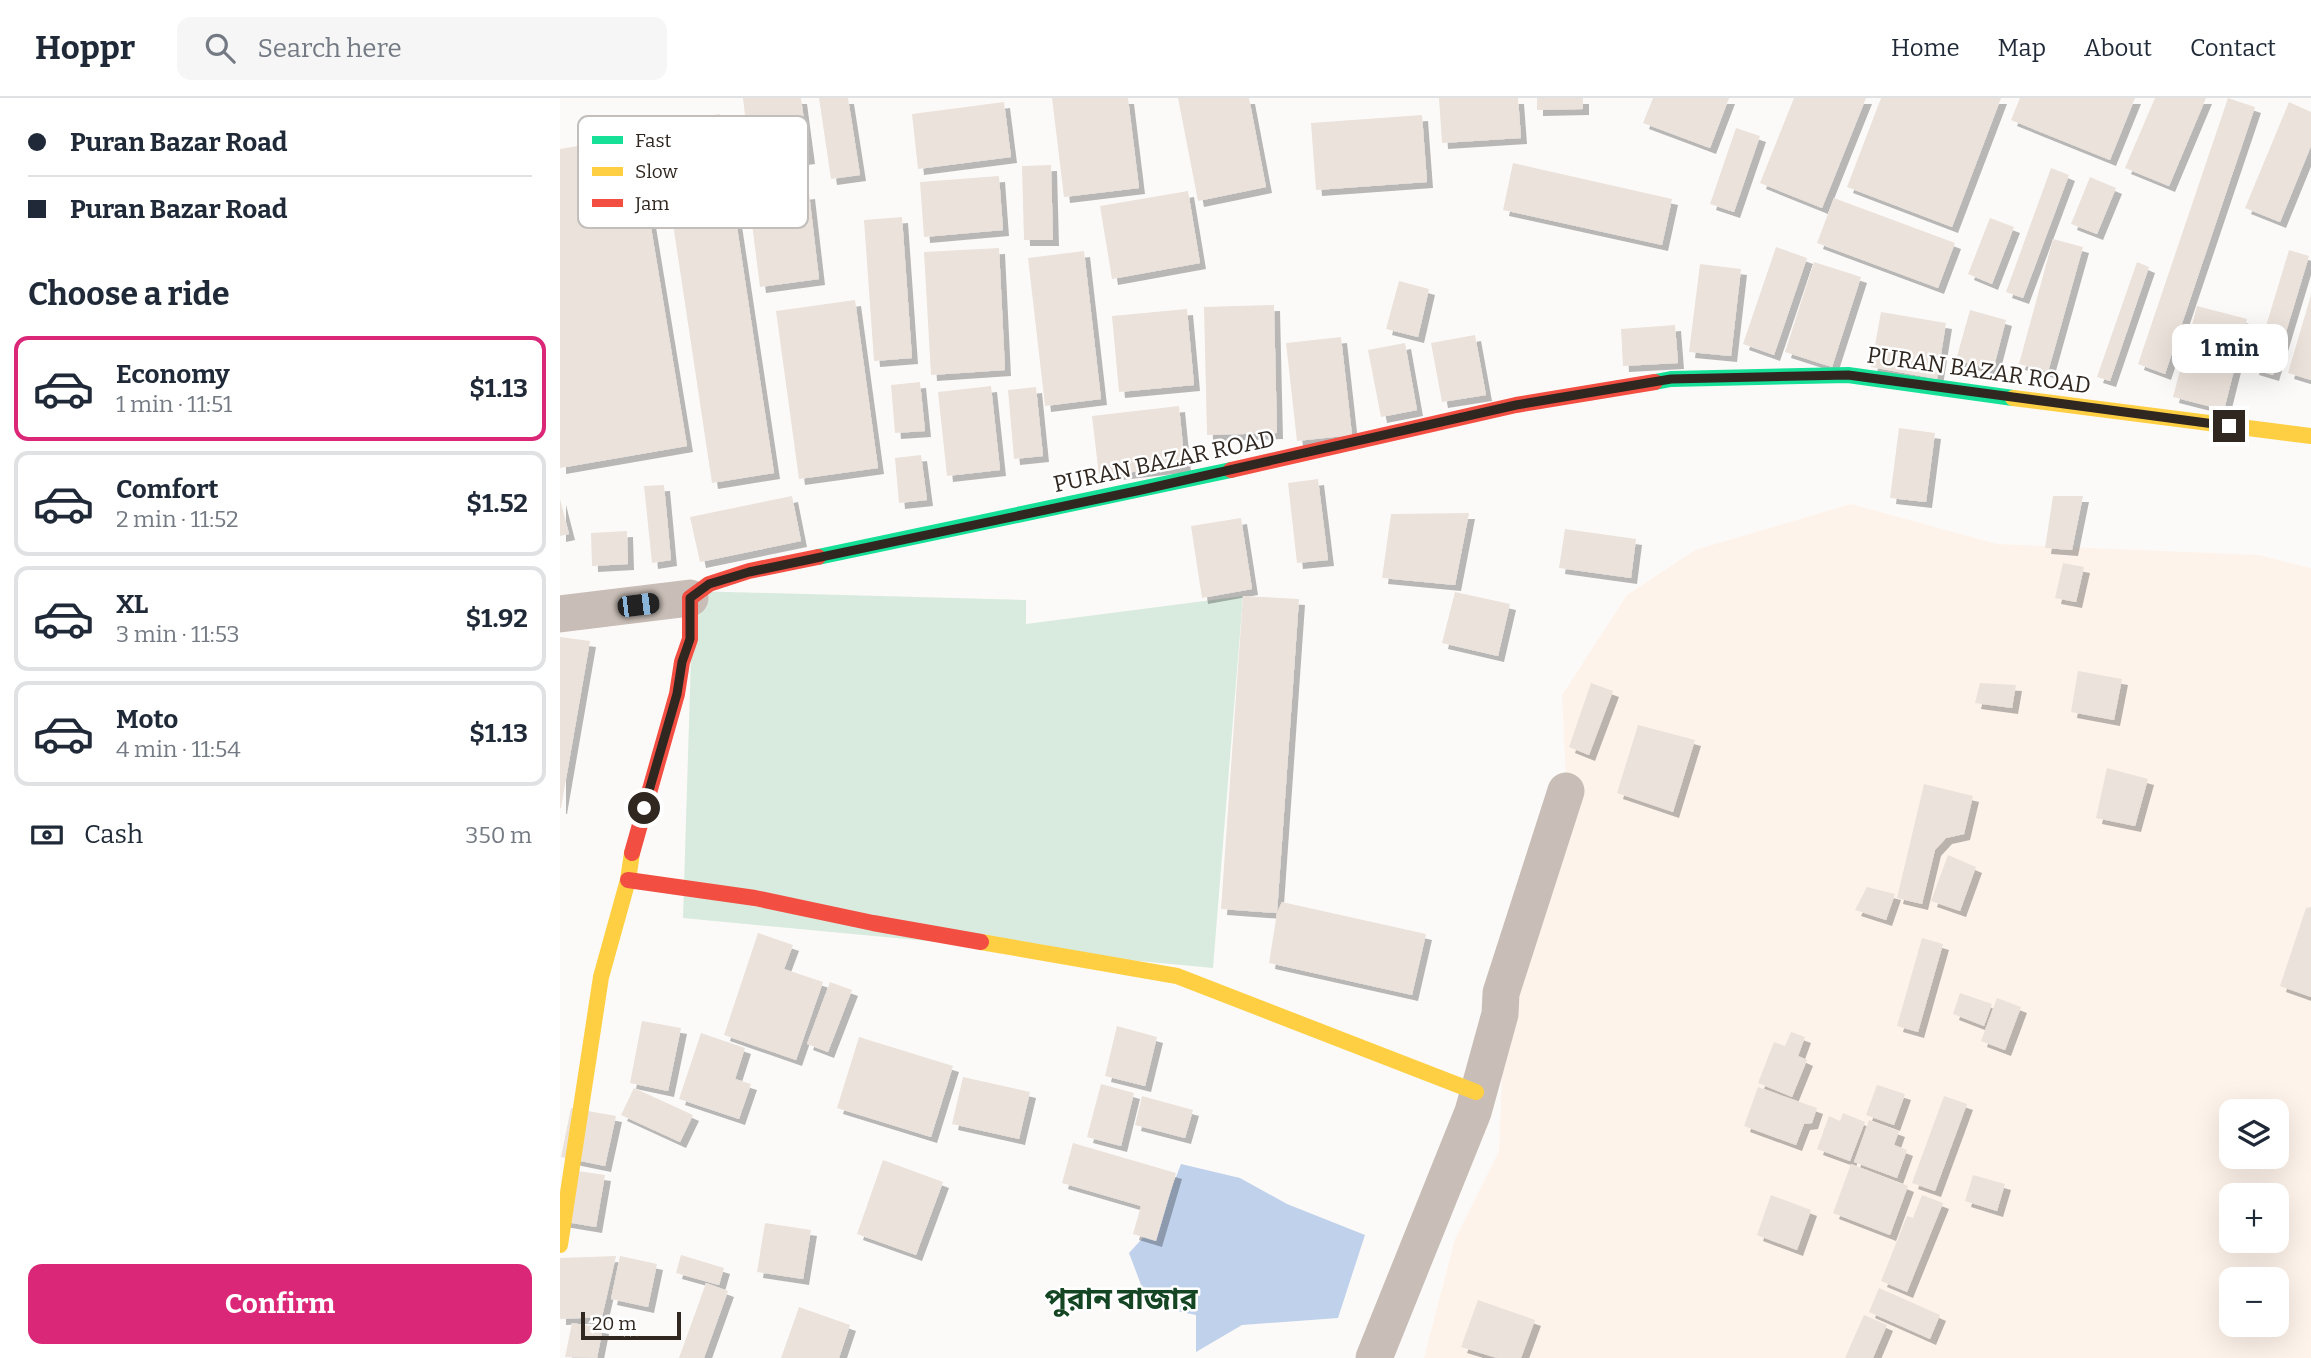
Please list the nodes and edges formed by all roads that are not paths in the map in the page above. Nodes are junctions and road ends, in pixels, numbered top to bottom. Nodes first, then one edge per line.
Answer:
1 (2311, 436) edge
2 (690, 598) junction
3 (560, 614) edge
4 (1566, 791) dead end
5 (628, 880) junction
6 (1476, 1092) junction
7 (560, 1245) edge
8 (1374, 1358) edge

1 - 2 street, PURAN BAZAR ROAD
2 - 3 street
2 - 5 street
4 - 6 street
5 - 6 street
5 - 7 street
6 - 8 street

